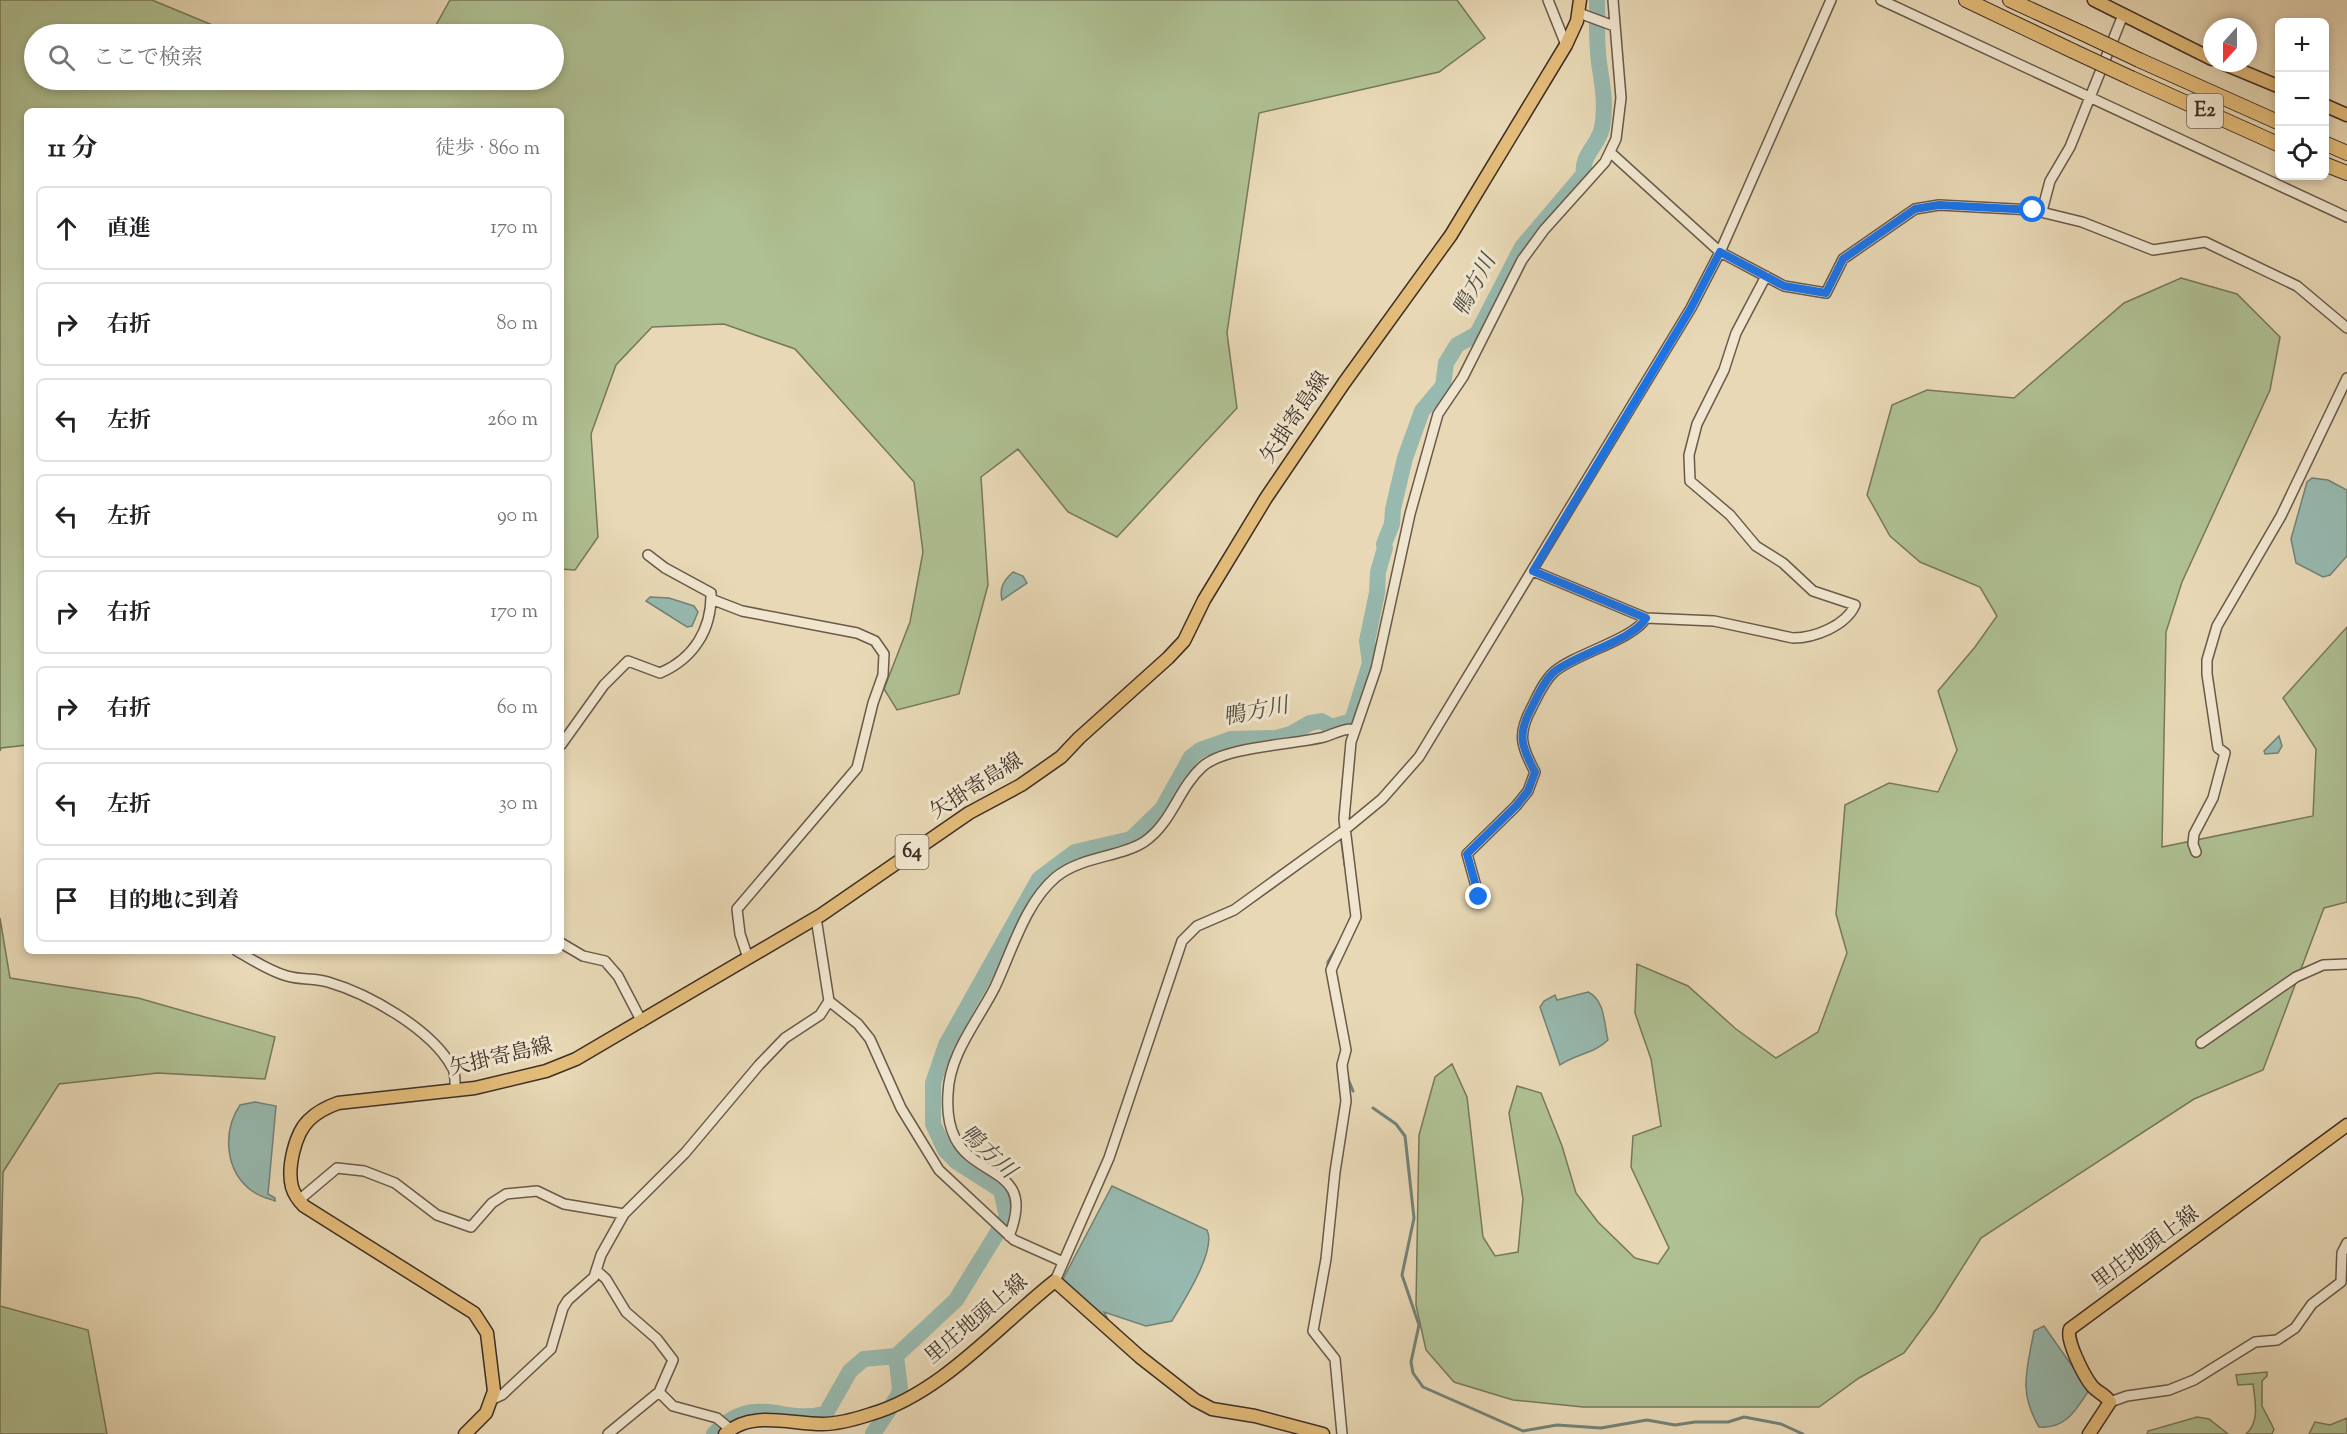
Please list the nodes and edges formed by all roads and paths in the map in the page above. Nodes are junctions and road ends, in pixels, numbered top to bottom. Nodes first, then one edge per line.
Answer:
1 (1548, 0) edge
2 (1613, 0) edge
3 (1831, 0) edge
4 (1881, 0) edge
5 (1966, 0) edge
6 (2010, 0) edge
7 (2094, 0) edge
8 (1579, 6) edge
9 (2123, 15) junction
10 (1612, 25) junction
11 (1566, 45) junction
12 (2203, 55) edge
13 (2244, 72) edge
14 (2275, 85) edge
15 (2091, 98) junction
16 (2329, 107) edge
17 (2347, 115) edge
18 (2275, 121) edge
19 (2275, 143) edge
20 (2329, 145) edge
21 (1611, 153) junction
22 (2347, 153) edge
23 (2329, 166) edge
24 (2347, 173) edge
25 (2042, 211) junction
26 (2347, 217) edge
27 (1720, 252) junction
28 (1766, 276) junction
29 (2347, 328) edge
30 (2347, 378) edge
31 (648, 555) dead end
32 (1533, 571) junction
33 (711, 599) junction
34 (1646, 618) junction
35 (1351, 729) junction
36 (564, 741) edge
37 (1341, 833) junction
38 (2196, 852) dead end
39 (1479, 897) dead end
40 (816, 918) junction
41 (564, 945) edge
42 (242, 954) edge
43 (748, 958) junction
44 (2347, 964) edge
45 (829, 1001) junction
46 (642, 1022) junction
47 (2201, 1043) dead end
48 (455, 1090) junction
49 (2347, 1125) edge
50 (299, 1200) junction
51 (624, 1214) junction
52 (1006, 1234) junction
53 (2347, 1244) edge
54 (1062, 1261) junction
55 (596, 1270) junction
56 (1054, 1281) junction
57 (659, 1392) junction
58 (493, 1399) junction
59 (2110, 1402) junction
60 (727, 1430) edge
61 (465, 1434) edge
62 (608, 1434) edge
63 (1323, 1434) edge
64 (1341, 1434) edge
65 (2089, 1434) edge

1 - 11 street
2 - 10 street
3 - 27 street
4 - 15 street
5 - 19 highway, E2, bridge
6 - 18 highway, E2, bridge
7 - 9 main road
8 - 10 street
8 - 11 main road, 矢掛寄島線 / 64
9 - 12 main road
9 - 15 street
10 - 21 street
11 - 40 main road, 矢掛寄島線 / 64
13 - 14 main road
15 - 25 street
15 - 26 street
16 - 17 main road
20 - 22 highway
21 - 27 street
21 - 35 street
23 - 24 highway
25 - 28 street
25 - 29 street
27 - 28 street
27 - 32 street
28 - 34 street
30 - 38 street
31 - 33 street
32 - 34 street
32 - 37 street
33 - 36 street
33 - 43 street
34 - 39 street
35 - 37 street
35 - 52 street
37 - 54 street
37 - 64 street
40 - 43 main road, 矢掛寄島線 / 64
40 - 45 street
41 - 46 street
42 - 48 street
43 - 46 main road, 矢掛寄島線 / 64
44 - 47 street
45 - 51 street
45 - 52 street
46 - 48 main road, 矢掛寄島線 / 64
48 - 50 main road, 矢掛寄島線 / 64
49 - 59 main road, 里庄地頭上線
50 - 51 street
50 - 58 main road
51 - 55 street
52 - 54 street
53 - 59 street
54 - 56 street
55 - 57 street
55 - 58 street
56 - 60 main road, 里庄地頭上線
56 - 63 main road, 里庄地頭上線
57 - 60 street
57 - 62 street
58 - 61 main road
59 - 65 main road

